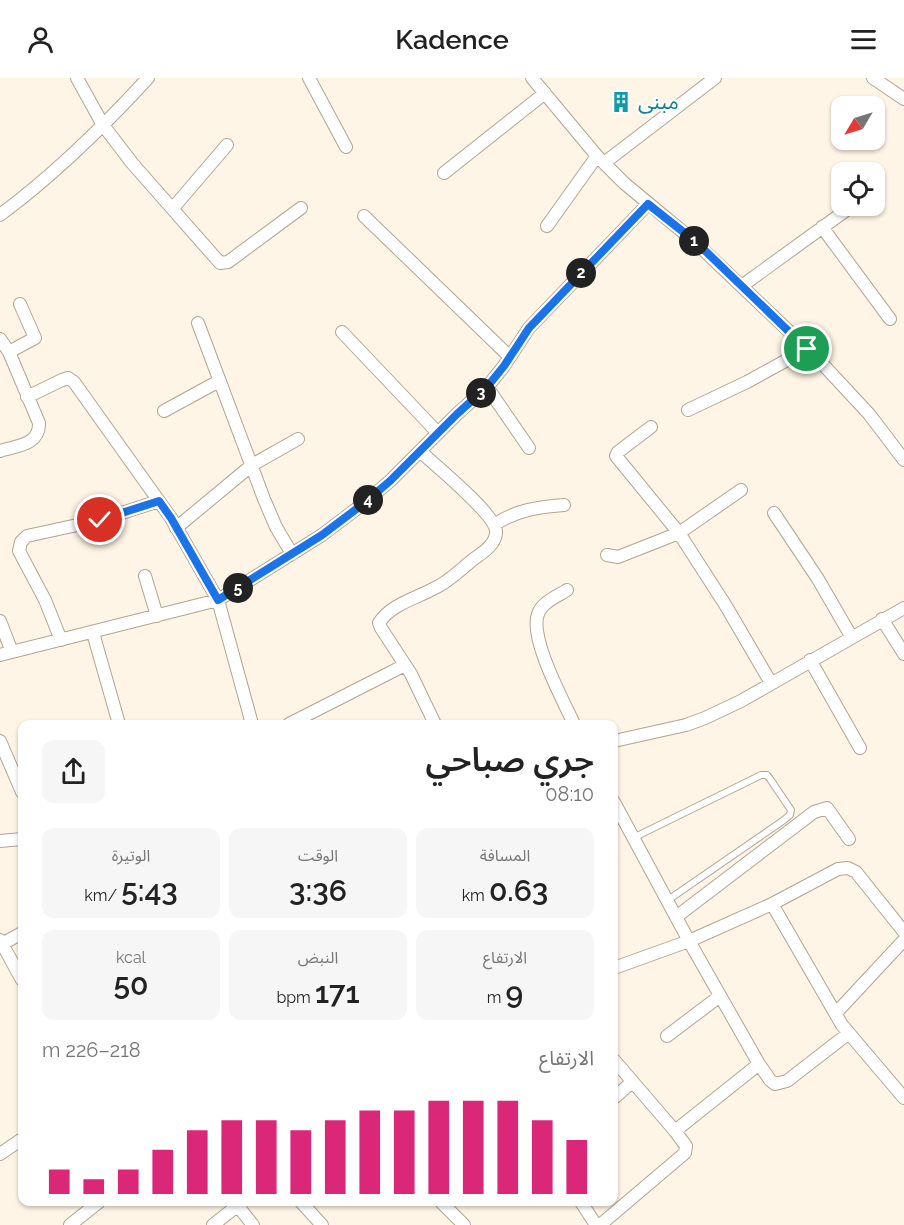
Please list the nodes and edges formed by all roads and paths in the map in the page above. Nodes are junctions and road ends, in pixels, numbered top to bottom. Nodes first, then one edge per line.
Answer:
1 (77, 78) edge
2 (148, 78) edge
3 (309, 78) edge
4 (715, 78) edge
5 (873, 78) edge
6 (534, 79) edge
7 (545, 93) junction
8 (904, 99) edge
9 (103, 125) junction
10 (227, 145) dead end
11 (346, 147) dead end
12 (601, 160) junction
13 (444, 173) dead end
14 (648, 204) junction
15 (173, 208) junction
16 (301, 208) dead end
17 (0, 215) edge
18 (364, 216) dead end
19 (838, 216) edge
20 (547, 226) dead end
21 (822, 227) junction
22 (743, 285) junction
23 (20, 304) dead end
24 (890, 320) dead end
25 (198, 324) dead end
26 (342, 332) dead end
27 (0, 339) edge
28 (807, 349) junction
29 (9, 352) junction
30 (510, 357) junction
31 (219, 381) junction
32 (487, 387) junction
33 (27, 397) junction
34 (688, 410) dead end
35 (164, 411) dead end
36 (651, 427) dead end
37 (438, 433) junction
38 (298, 439) dead end
39 (528, 448) dead end
40 (0, 451) edge
41 (421, 452) junction
42 (904, 460) edge
43 (252, 465) junction
44 (741, 490) dead end
45 (159, 501) junction
46 (564, 505) dead end
47 (774, 513) dead end
48 (494, 525) junction
49 (176, 528) junction
50 (679, 533) junction
51 (292, 554) junction
52 (607, 555) dead end
53 (145, 576) dead end
54 (567, 590) dead end
55 (218, 600) junction
56 (904, 608) edge
57 (157, 616) junction
58 (882, 619) junction
59 (0, 621) edge
60 (93, 633) junction
61 (851, 636) junction
62 (61, 640) junction
63 (6, 653) edge
64 (904, 654) edge
65 (810, 660) junction
66 (405, 665) junction
67 (771, 683) junction
68 (118, 720) edge
69 (251, 720) edge
70 (297, 720) edge
71 (433, 720) edge
72 (572, 720) edge
73 (618, 740) edge
74 (0, 741) edge
75 (860, 748) dead end
76 (18, 783) edge
77 (618, 810) edge
78 (633, 838) junction
79 (18, 839) edge
80 (849, 839) dead end
81 (0, 841) edge
82 (667, 901) junction
83 (772, 904) junction
84 (676, 917) junction
85 (904, 932) edge
86 (18, 935) edge
87 (904, 940) edge
88 (689, 941) junction
89 (1, 942) edge
90 (5, 961) edge
91 (618, 967) edge
92 (18, 976) edge
93 (720, 996) junction
94 (836, 1013) junction
95 (849, 1033) junction
96 (667, 1035) dead end
97 (759, 1064) junction
98 (618, 1065) edge
99 (632, 1082) junction
100 (902, 1089) edge
101 (618, 1094) edge
102 (675, 1131) junction
103 (18, 1142) edge
104 (0, 1154) edge
105 (95, 1206) edge
106 (236, 1206) edge
107 (242, 1206) edge
108 (305, 1206) edge
109 (445, 1206) edge
110 (584, 1206) edge
111 (75, 1224) edge
112 (213, 1225) edge
113 (253, 1225) edge
114 (322, 1225) edge
115 (464, 1225) edge
116 (598, 1225) edge

1 - 9 street
2 - 9 street
3 - 11 street
4 - 12 street
5 - 8 street
6 - 7 street
7 - 12 street
7 - 13 street
9 - 15 street
9 - 17 street
10 - 15 street
12 - 14 street
12 - 20 street
14 - 22 street
14 - 30 street
15 - 16 street
18 - 30 street
19 - 21 street
21 - 22 street
21 - 24 street
22 - 28 street
23 - 29 street
25 - 31 street
26 - 37 street
27 - 29 street
28 - 34 street
28 - 42 street
29 - 33 street
30 - 32 street
31 - 35 street
31 - 43 street
32 - 37 street
32 - 39 street
33 - 40 street
33 - 45 street
36 - 50 street
37 - 41 street
38 - 43 street
41 - 48 street
41 - 51 street
43 - 49 street
43 - 51 street
44 - 50 street
45 - 49 street
45 - 62 street
46 - 48 street
47 - 61 street
48 - 66 street
49 - 55 street
50 - 52 street
50 - 67 street
51 - 55 street
53 - 57 street
54 - 72 street
55 - 57 street
55 - 69 street
56 - 58 street
57 - 60 street
58 - 61 street
58 - 64 street
59 - 63 street
60 - 62 street
60 - 68 street
61 - 65 street
62 - 63 street
65 - 67 street
65 - 75 street
66 - 70 street
66 - 71 street
67 - 73 street
74 - 76 street
77 - 78 street
78 - 82 street
78 - 82 lane
79 - 81 street
80 - 84 street
82 - 84 street
83 - 85 street
83 - 88 street
83 - 94 street
84 - 88 street
86 - 89 street
87 - 94 street
88 - 91 street
88 - 93 street
89 - 90 street
90 - 92 street
93 - 96 street
93 - 97 street
94 - 95 street
95 - 97 street
95 - 100 street
97 - 102 street
98 - 99 street
99 - 101 street
99 - 102 street
102 - 116 street
103 - 104 street
105 - 111 street
106 - 112 street
107 - 113 street
108 - 114 street
109 - 115 street
110 - 116 street

